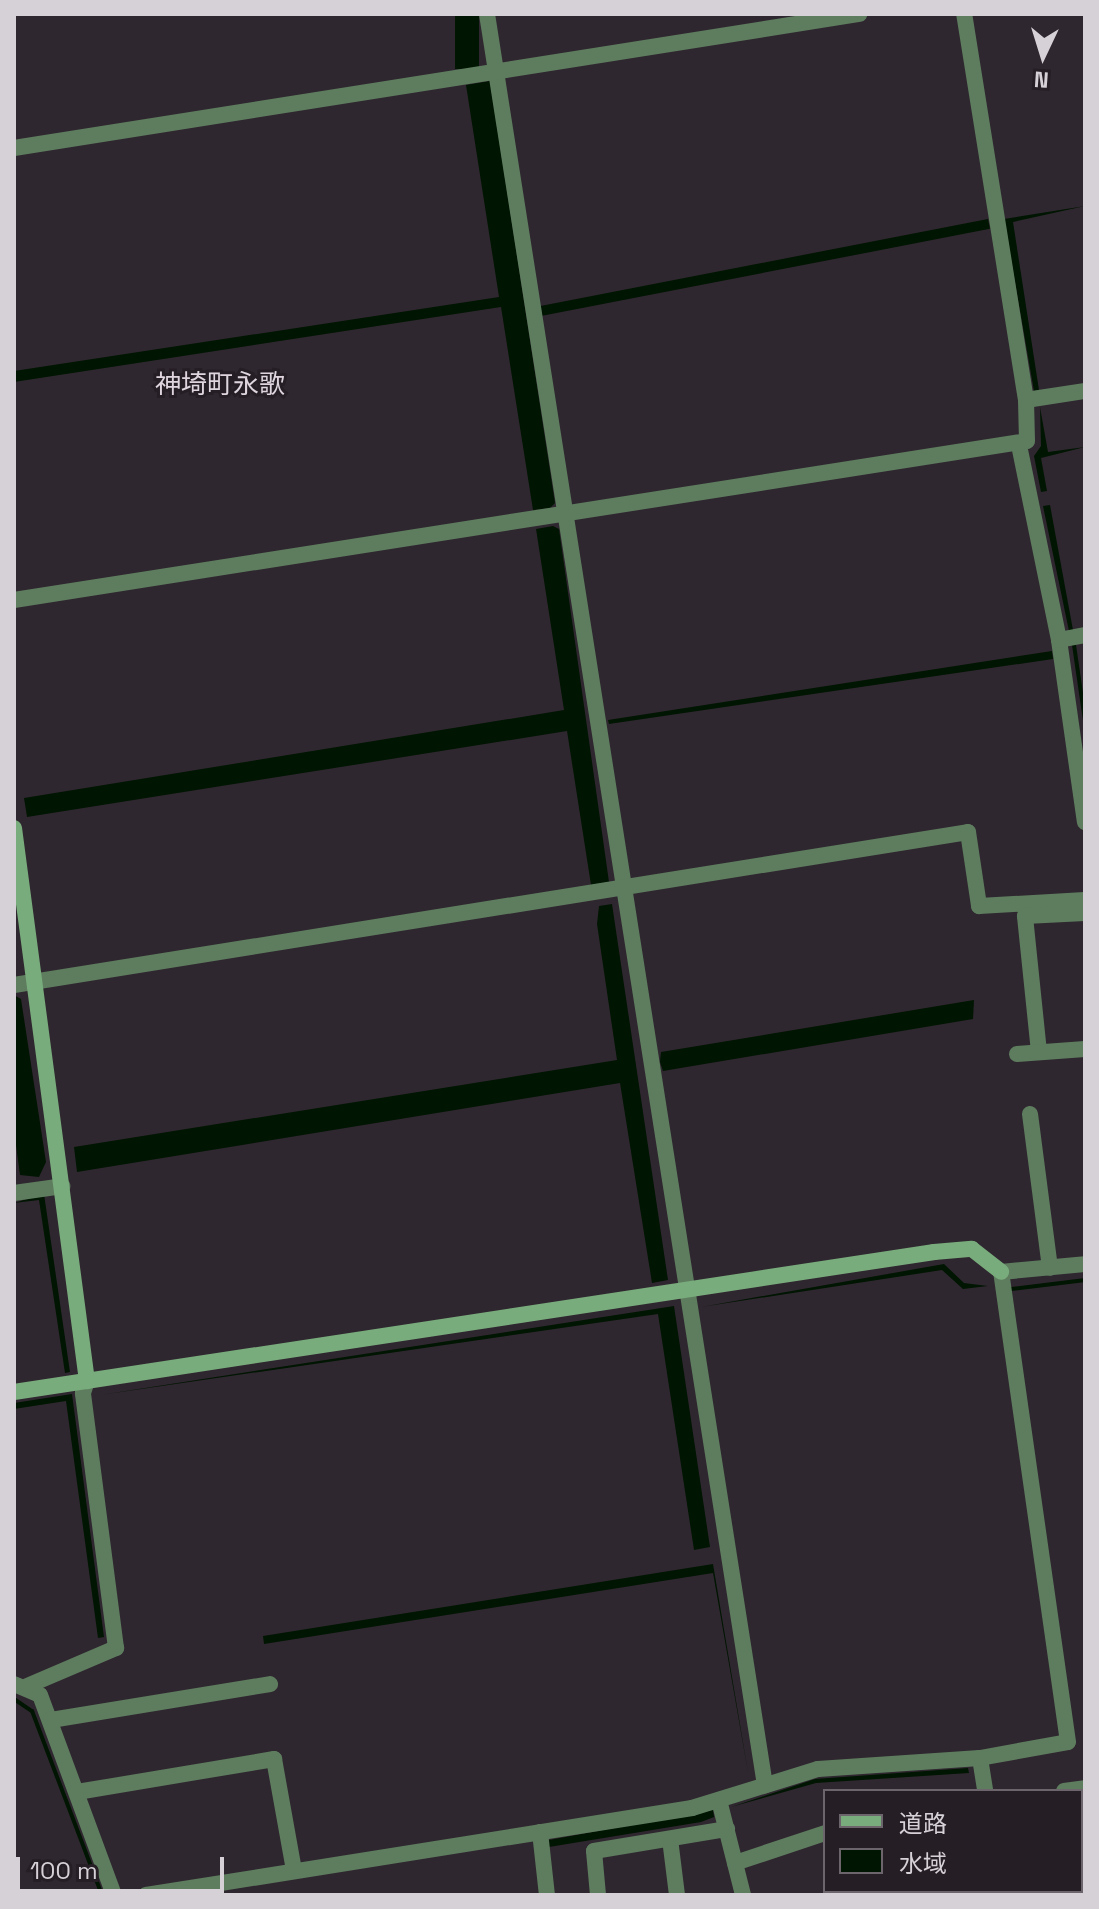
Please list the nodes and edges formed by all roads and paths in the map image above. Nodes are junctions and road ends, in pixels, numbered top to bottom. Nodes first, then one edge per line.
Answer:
1 (487, 14) edge
2 (859, 14) edge
3 (964, 14) edge
4 (496, 71) junction
5 (14, 148) edge
6 (1085, 391) edge
7 (1026, 400) junction
8 (1019, 445) junction
9 (564, 515) junction
10 (14, 600) edge
11 (1085, 635) edge
12 (1059, 640) junction
13 (1085, 822) edge
14 (14, 828) edge
15 (626, 891) junction
16 (1085, 900) edge
17 (1085, 913) edge
18 (35, 982) junction
19 (14, 985) edge
20 (1085, 1049) edge
21 (1039, 1052) junction
22 (1017, 1054) dead end
23 (1030, 1114) dead end
24 (63, 1186) junction
25 (14, 1193) edge
26 (1085, 1264) edge
27 (1050, 1268) junction
28 (1001, 1272) junction
29 (687, 1290) junction
30 (87, 1381) junction
31 (14, 1392) edge
32 (18, 1681) edge
33 (270, 1684) dead end
34 (51, 1720) junction
35 (980, 1758) junction
36 (765, 1785) junction
37 (985, 1789) edge
38 (77, 1792) junction
39 (719, 1800) junction
40 (727, 1829) junction
41 (540, 1832) junction
42 (823, 1834) edge
43 (670, 1839) junction
44 (735, 1863) junction
45 (293, 1865) dead end
46 (114, 1895) edge
47 (146, 1895) edge
48 (547, 1895) edge
49 (598, 1895) edge
50 (677, 1895) edge
51 (743, 1895) edge

1 - 4 street
2 - 4 street
3 - 7 street
4 - 5 street
4 - 9 street
6 - 7 street
7 - 8 street
8 - 9 street
8 - 12 street
9 - 10 street
9 - 15 street
11 - 12 street
12 - 13 street
14 - 18 street
15 - 16 street
15 - 18 street
15 - 29 street
17 - 21 street
18 - 19 street
18 - 24 street
20 - 21 street
21 - 22 street
23 - 27 street
24 - 25 street
24 - 30 street
26 - 27 street
27 - 28 street
28 - 29 street
28 - 35 street
29 - 30 street
29 - 36 street
30 - 31 street
30 - 32 street
32 - 34 street
33 - 34 street
34 - 38 street
35 - 36 street
35 - 37 street
36 - 39 street
38 - 45 street
38 - 46 street
39 - 40 street
39 - 41 street
40 - 43 street
40 - 44 street
41 - 47 street
41 - 48 street
42 - 44 street
43 - 49 street
43 - 50 street
44 - 51 street

